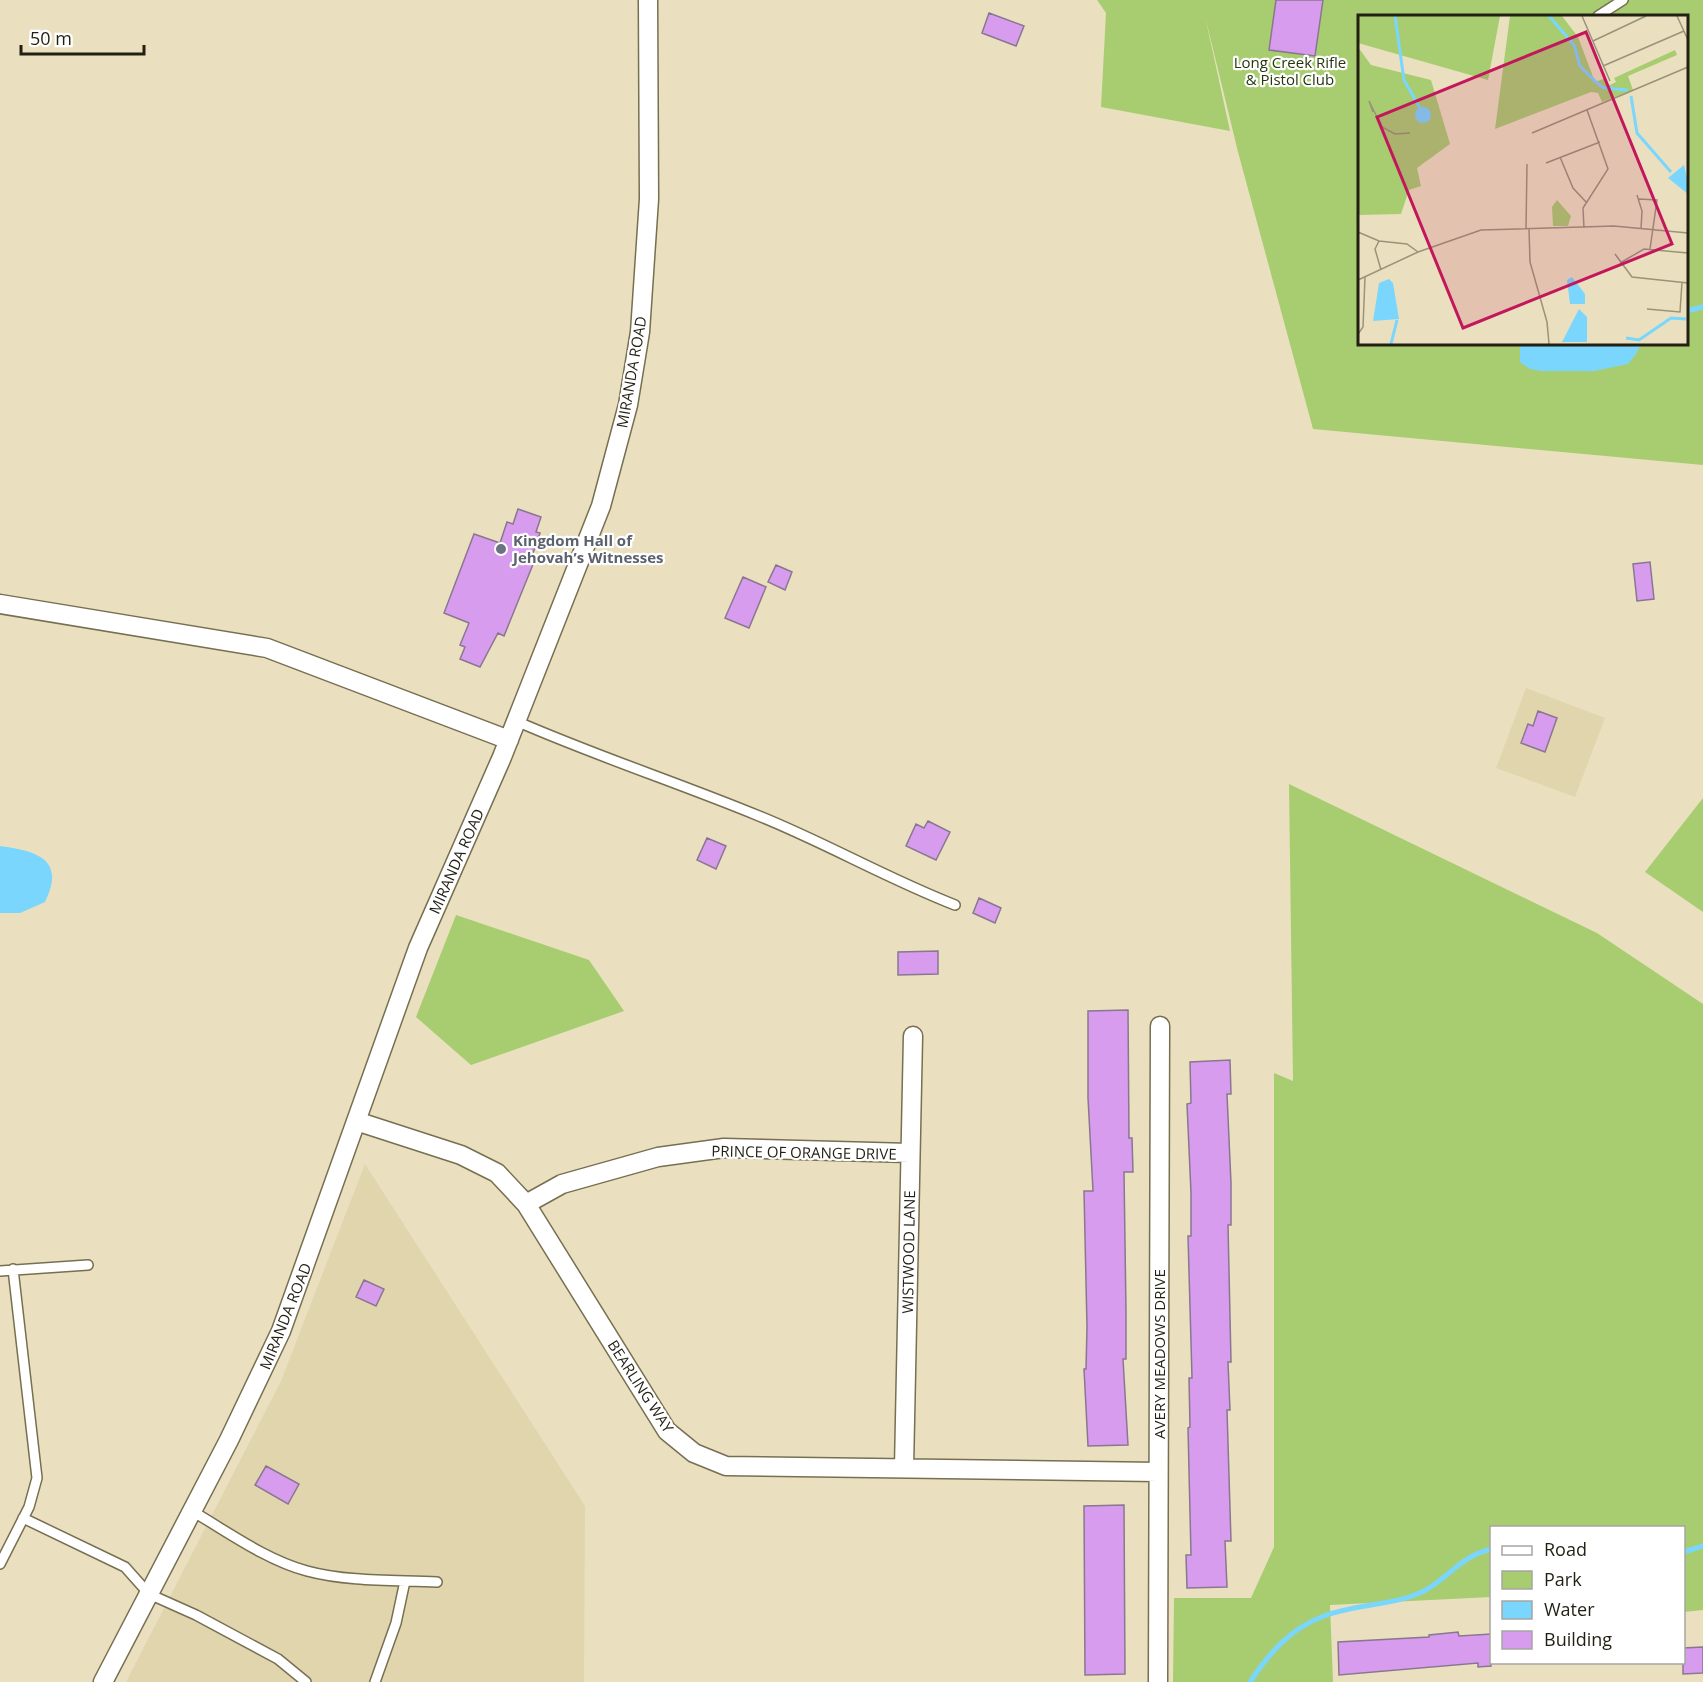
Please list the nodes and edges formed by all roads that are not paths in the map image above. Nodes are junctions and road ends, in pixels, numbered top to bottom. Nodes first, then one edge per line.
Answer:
1 (648, 0) edge
2 (1623, 0) edge
3 (1600, 15) edge
4 (0, 604) edge
5 (516, 721) junction
6 (509, 740) junction
7 (955, 905) dead end
8 (1160, 1026) dead end
9 (913, 1036) dead end
10 (356, 1121) junction
11 (910, 1153) junction
12 (526, 1204) junction
13 (88, 1265) dead end
14 (14, 1269) junction
15 (0, 1271) edge
16 (904, 1468) junction
17 (1158, 1472) junction
18 (192, 1511) junction
19 (24, 1518) junction
20 (0, 1564) edge
21 (405, 1581) junction
22 (437, 1582) dead end
23 (149, 1594) junction
24 (103, 1682) edge
25 (306, 1682) edge
26 (375, 1682) edge
27 (1158, 1682) edge

1 - 5 street, MIRANDA ROAD
2 - 3 lane
4 - 6 street
5 - 6 street, MIRANDA ROAD
5 - 7 lane
6 - 10 street, MIRANDA ROAD
8 - 17 street, AVERY MEADOWS DRIVE
9 - 11 street, WISTWOOD LANE
10 - 12 street, BEARLING WAY
10 - 18 street, MIRANDA ROAD
11 - 12 street, PRINCE OF ORANGE DRIVE
11 - 16 street, WISTWOOD LANE
12 - 16 street, BEARLING WAY
13 - 14 lane
14 - 15 lane
14 - 19 lane
16 - 17 street, BEARLING WAY
17 - 27 street, AVERY MEADOWS DRIVE
18 - 21 lane
18 - 23 street, MIRANDA ROAD
19 - 20 lane
19 - 23 lane
21 - 22 lane
21 - 26 lane
23 - 24 street, MIRANDA ROAD
23 - 25 lane

